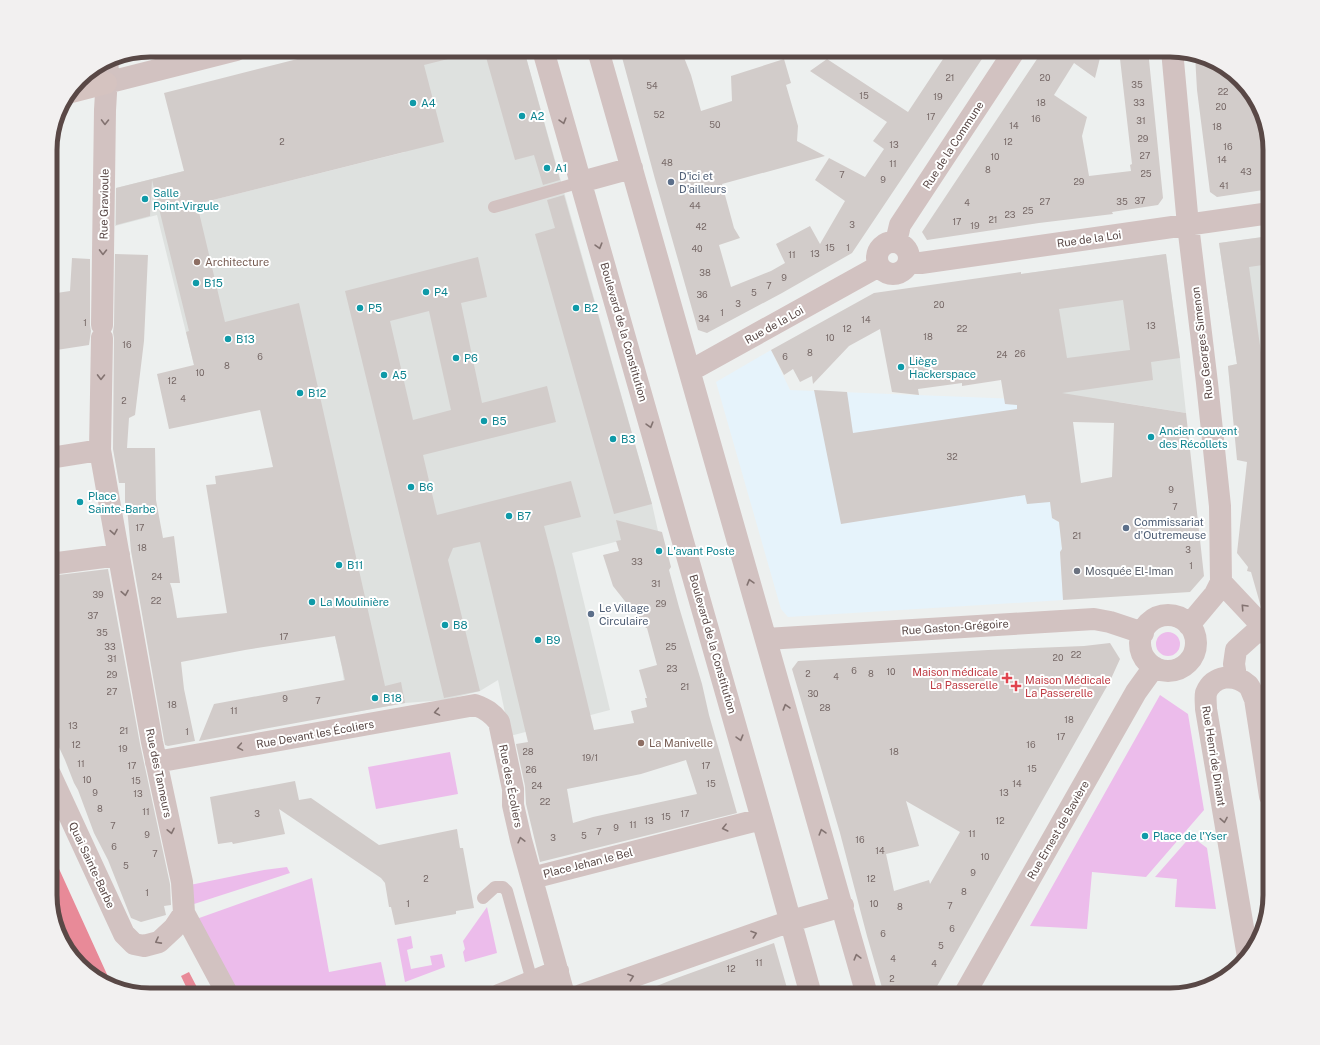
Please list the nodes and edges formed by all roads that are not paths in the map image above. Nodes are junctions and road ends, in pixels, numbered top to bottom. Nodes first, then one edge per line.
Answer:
1 (208, 57) edge
2 (545, 57) edge
3 (600, 57) edge
4 (1010, 57) edge
5 (1173, 57) edge
6 (107, 68) edge
7 (106, 83) junction
8 (79, 90) edge
9 (632, 168) junction
10 (581, 182) junction
11 (494, 206) dead end
12 (1263, 214) edge
13 (1188, 225) junction
14 (896, 242) junction
15 (909, 262) junction
16 (879, 266) junction
17 (690, 371) junction
18 (100, 450) junction
19 (57, 457) edge
20 (118, 555) junction
21 (57, 563) edge
22 (1221, 582) junction
23 (1189, 625) junction
24 (1263, 626) edge
25 (1263, 632) edge
26 (1142, 633) junction
27 (766, 639) junction
28 (1189, 662) junction
29 (1154, 667) junction
30 (1236, 678) junction
31 (1211, 686) junction
32 (475, 705) joint
33 (1263, 751) edge
34 (156, 762) junction
35 (57, 789) edge
36 (762, 819) junction
37 (532, 878) junction
38 (483, 898) dead end
39 (843, 906) junction
40 (184, 913) junction
41 (791, 921) junction
42 (1246, 948) edge
43 (558, 971) junction
44 (532, 981) junction
45 (224, 988) edge
46 (516, 988) edge
47 (562, 988) edge
48 (602, 988) edge
49 (809, 988) edge
50 (865, 988) edge
51 (968, 988) edge

1 - 7 street
2 -> 10 street, Boulevard de la Constitution
3 - 9 street
4 - 14 street, Rue de la Commune
5 - 13 street, Rue Georges Simenon
6 - 7 street, Rue Gravioule
7 - 8 street
7 -> 18 street, Rue Gravioule
9 - 10 street
9 - 17 street
10 - 11 lane
10 -> 36 street, Boulevard de la Constitution
12 - 13 street, Rue de la Loi
13 - 15 street, Rue de la Loi
13 - 22 street, Rue Georges Simenon
14 - 15 street
14 - 16 street
15 - 16 street
16 - 17 street, Rue de la Loi
27 -> 17 street
18 - 19 street
18 -> 20 street
20 - 21 street
20 -> 34 street, Rue des Tanneurs
22 - 23 street
24 -> 22 street
23 - 26 street
23 - 28 street
25 - 30 street
26 - 27 street, Rue Gaston-Grégoire
26 - 29 street
39 -> 27 street
28 - 29 street
28 - 31 street
29 - 51 street, Rue Ernest de Bavière
30 - 31 street
30 - 33 street
31 -> 42 street, Rue Henri de Dinant
32 -> 34 street, Rue Devant les Écoliers
37 -> 32 street, Rue des Écoliers
34 -> 40 street, Rue des Tanneurs
40 -> 35 street, Quai Sainte-Barbe
36 -> 37 street, Place Jehan le Bel
36 - 41 street, Boulevard de la Constitution
37 - 43 street, Place Jehan le Bel
38 - 44 lane
39 - 41 street
50 -> 39 street
40 - 45 street
48 -> 41 street
41 - 49 street, Boulevard de la Constitution
43 - 44 street
43 - 47 street, Place Jehan le Bel
44 - 46 street

